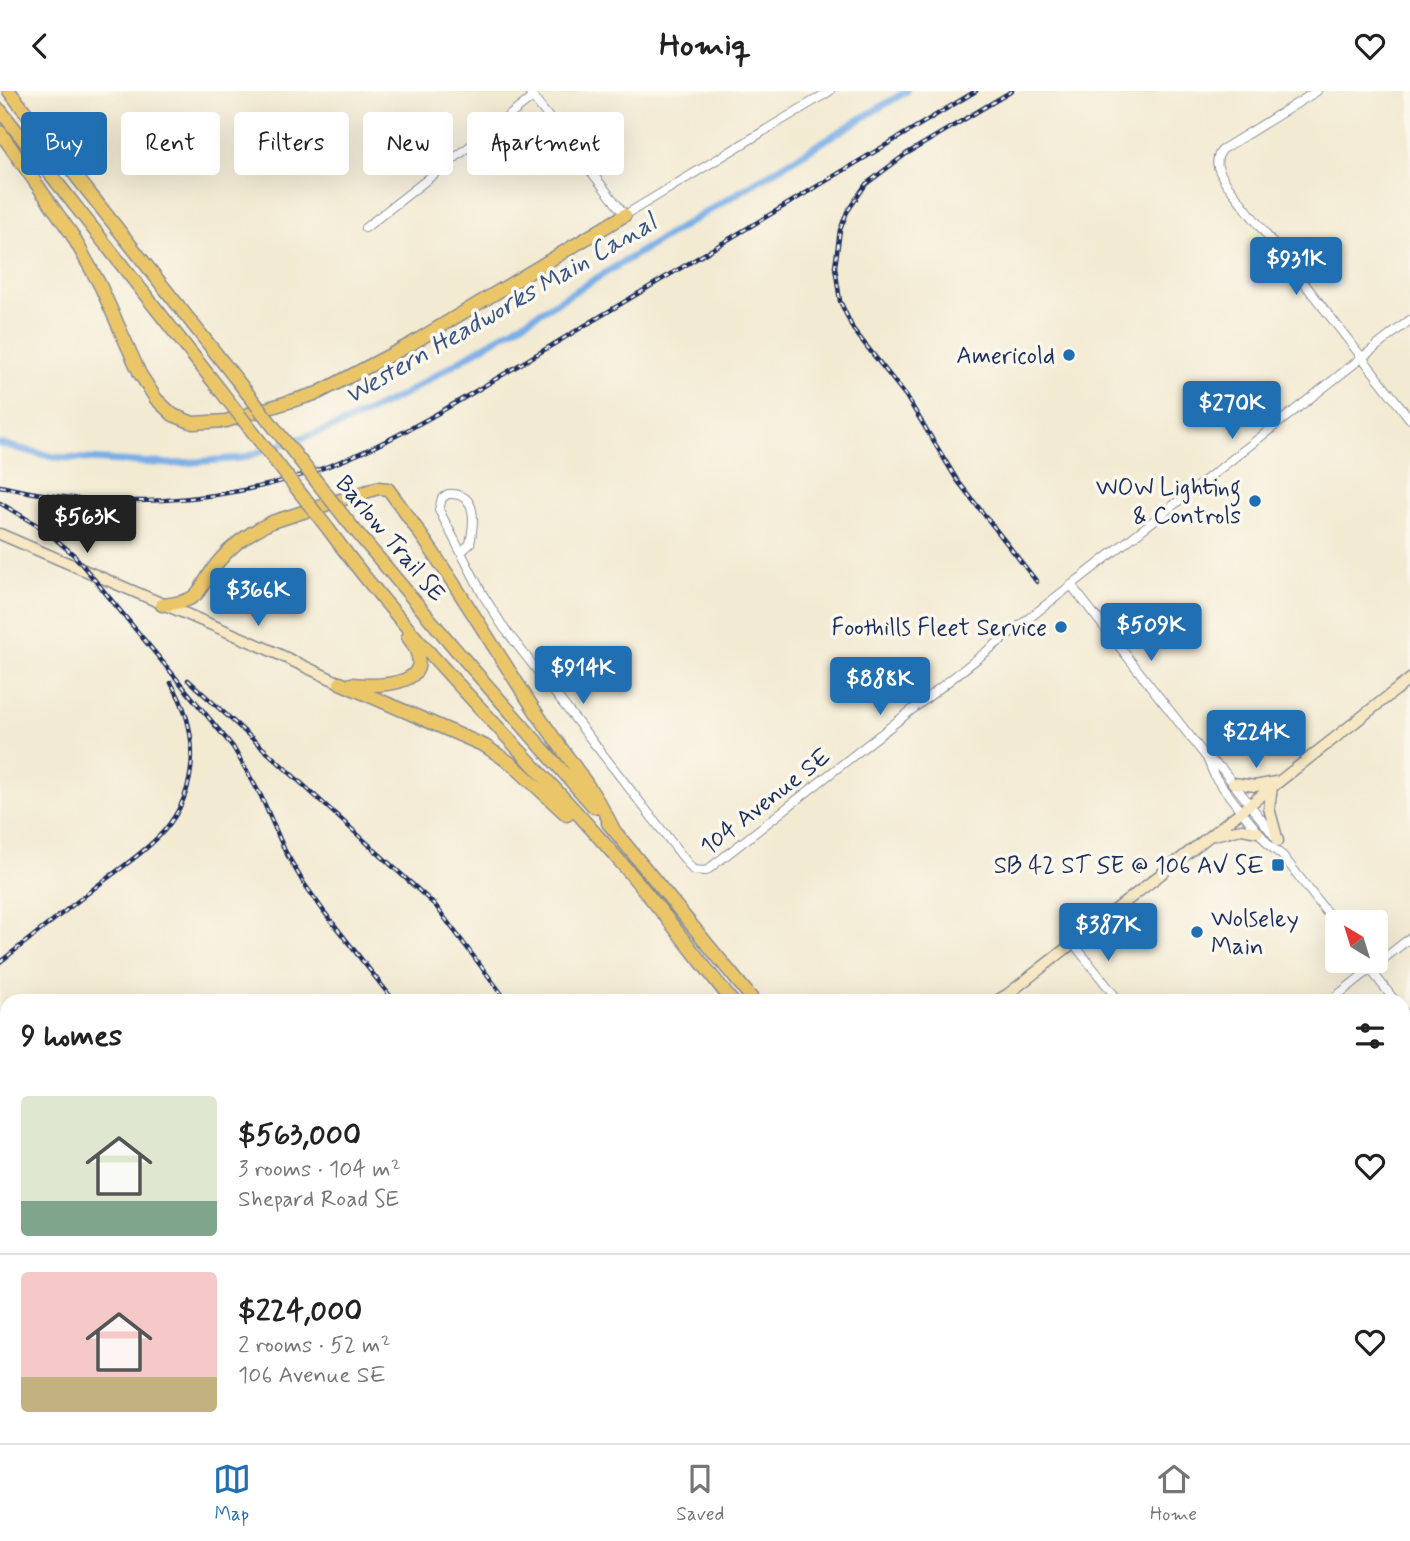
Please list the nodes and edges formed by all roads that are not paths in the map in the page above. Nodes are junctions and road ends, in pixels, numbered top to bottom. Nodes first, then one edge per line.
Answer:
1 (9, 91) edge
2 (831, 91) edge
3 (1317, 91) edge
4 (530, 94) edge
5 (0, 110) edge
6 (0, 132) edge
7 (625, 215) junction
8 (365, 228) dead end
9 (1410, 320) edge
10 (1362, 358) junction
11 (1410, 419) edge
12 (0, 534) edge
13 (462, 551) junction
14 (1071, 585) junction
15 (373, 588) junction
16 (162, 605) junction
17 (1410, 679) edge
18 (340, 683) junction
19 (1207, 758) junction
20 (1233, 783) junction
21 (1275, 784) junction
22 (1245, 808) junction
23 (613, 828) junction
24 (1258, 832) junction
25 (1210, 835) junction
26 (1278, 841) junction
27 (1283, 856) junction
28 (1325, 910) edge
29 (676, 930) junction
30 (1410, 938) edge
31 (1073, 943) junction
32 (1388, 955) edge
33 (1365, 973) edge
34 (1373, 973) edge
35 (726, 994) edge
36 (748, 994) edge
37 (1009, 994) edge
38 (1113, 994) edge
39 (1339, 994) edge
40 (1390, 994) edge

1 - 23 main road, Barlow Trail SE, bridge
2 - 7 street
3 - 10 street
4 - 7 street
4 - 8 street
5 - 15 main road, Barlow Trail SE, bridge
6 - 7 main road
9 - 10 street, 104 Avenue SE
10 - 11 street
10 - 14 street, 104 Avenue SE
12 - 16 street
13 - 13 street
13 - 14 street, 104 Avenue SE
14 - 19 street
15 - 18 main road
15 - 29 main road, Barlow Trail SE
16 - 18 street
16 - 23 main road
17 - 21 street
18 - 29 main road
19 - 20 street
19 - 22 street
20 - 21 street
20 - 22 street
21 - 22 street
21 - 26 street
22 - 24 street
22 - 25 street
22 - 26 street
23 - 36 main road, Barlow Trail SE
24 - 25 street
24 - 27 street
25 - 31 street
26 - 27 street
27 - 28 street
29 - 35 main road, Barlow Trail SE
30 - 32 street
31 - 37 street
31 - 38 street
33 - 39 street
34 - 40 street

